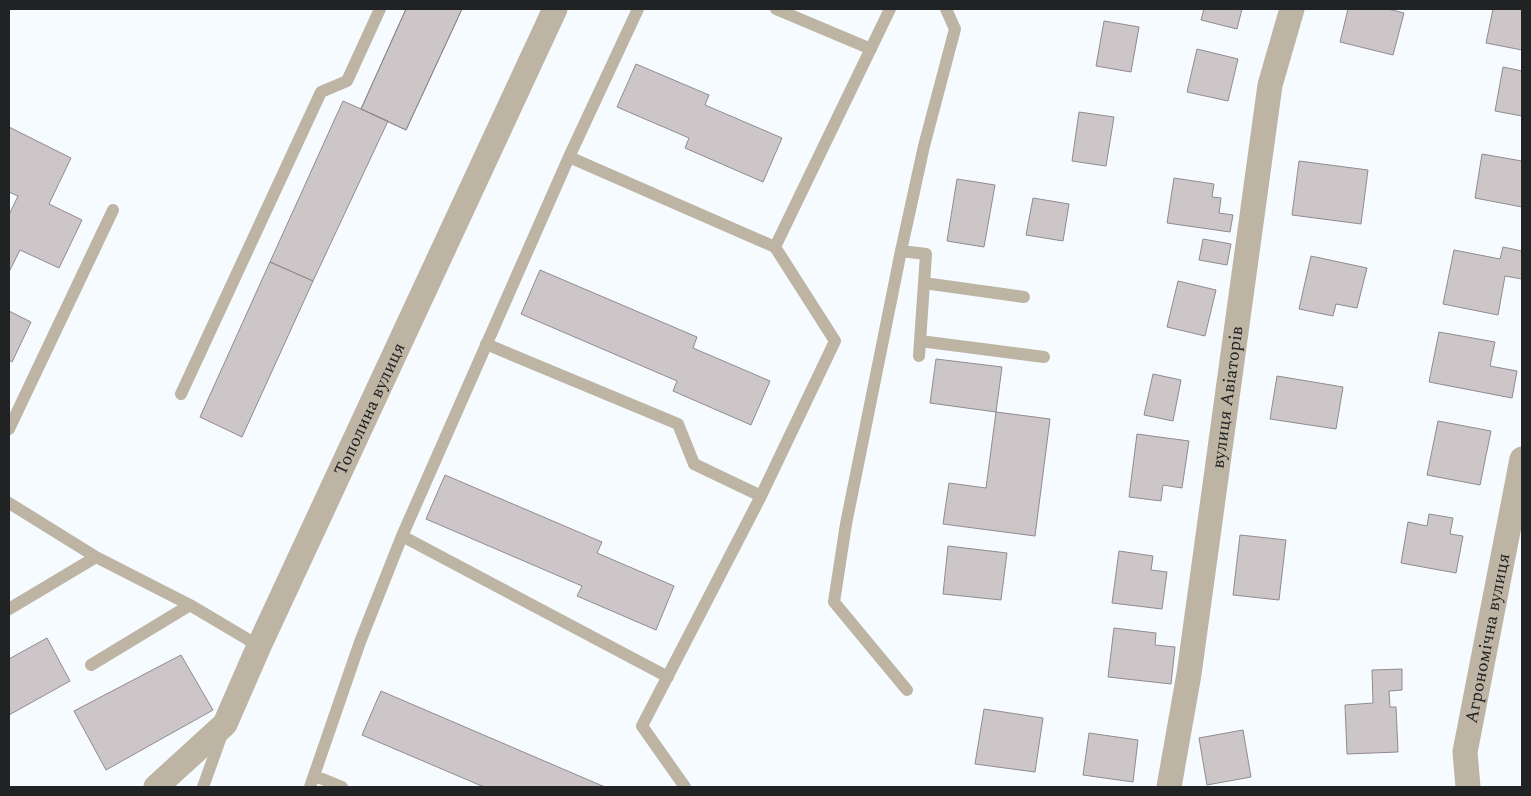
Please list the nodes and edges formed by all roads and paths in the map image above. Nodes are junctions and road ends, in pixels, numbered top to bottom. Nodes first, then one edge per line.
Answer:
1 (380, 9) edge
2 (555, 9) edge
3 (638, 9) edge
4 (776, 9) edge
5 (890, 9) edge
6 (946, 9) edge
7 (1292, 9) edge
8 (871, 49) junction
9 (569, 157) junction
10 (113, 210) dead end
11 (775, 247) junction
12 (901, 251) junction
13 (924, 283) junction
14 (1024, 297) dead end
15 (920, 341) junction
16 (486, 344) junction
17 (919, 356) dead end
18 (1044, 357) dead end
19 (181, 394) dead end
20 (9, 429) edge
21 (1522, 459) edge
22 (760, 496) junction
23 (9, 503) edge
24 (402, 536) junction
25 (96, 557) junction
26 (190, 606) junction
27 (9, 609) edge
28 (258, 646) junction
29 (91, 665) dead end
30 (668, 677) junction
31 (907, 690) dead end
32 (225, 724) junction
33 (312, 781) edge
34 (156, 787) edge
35 (203, 787) edge
36 (342, 787) edge
37 (685, 787) edge
38 (1169, 787) edge
39 (1468, 787) edge

1 - 19 lane
2 - 28 street, Тополина вулиця
3 - 9 lane
4 - 8 lane
5 - 8 lane
6 - 12 lane
7 - 38 street, вулиця Авіаторів
8 - 11 lane
9 - 11 lane
9 - 16 lane
10 - 20 lane
11 - 22 lane
12 - 13 lane
12 - 31 lane
13 - 14 lane
13 - 15 lane
15 - 17 lane
15 - 18 lane
16 - 22 lane
16 - 24 lane
21 - 39 street, Агрономічна вулиця
22 - 30 lane
23 - 25 lane
24 - 30 lane
24 - 33 lane
25 - 26 lane
25 - 27 lane
26 - 28 lane
26 - 29 lane
28 - 32 street, Тополина вулиця
30 - 37 lane
32 - 34 street, Тополина вулиця
32 - 35 lane
33 - 36 lane

